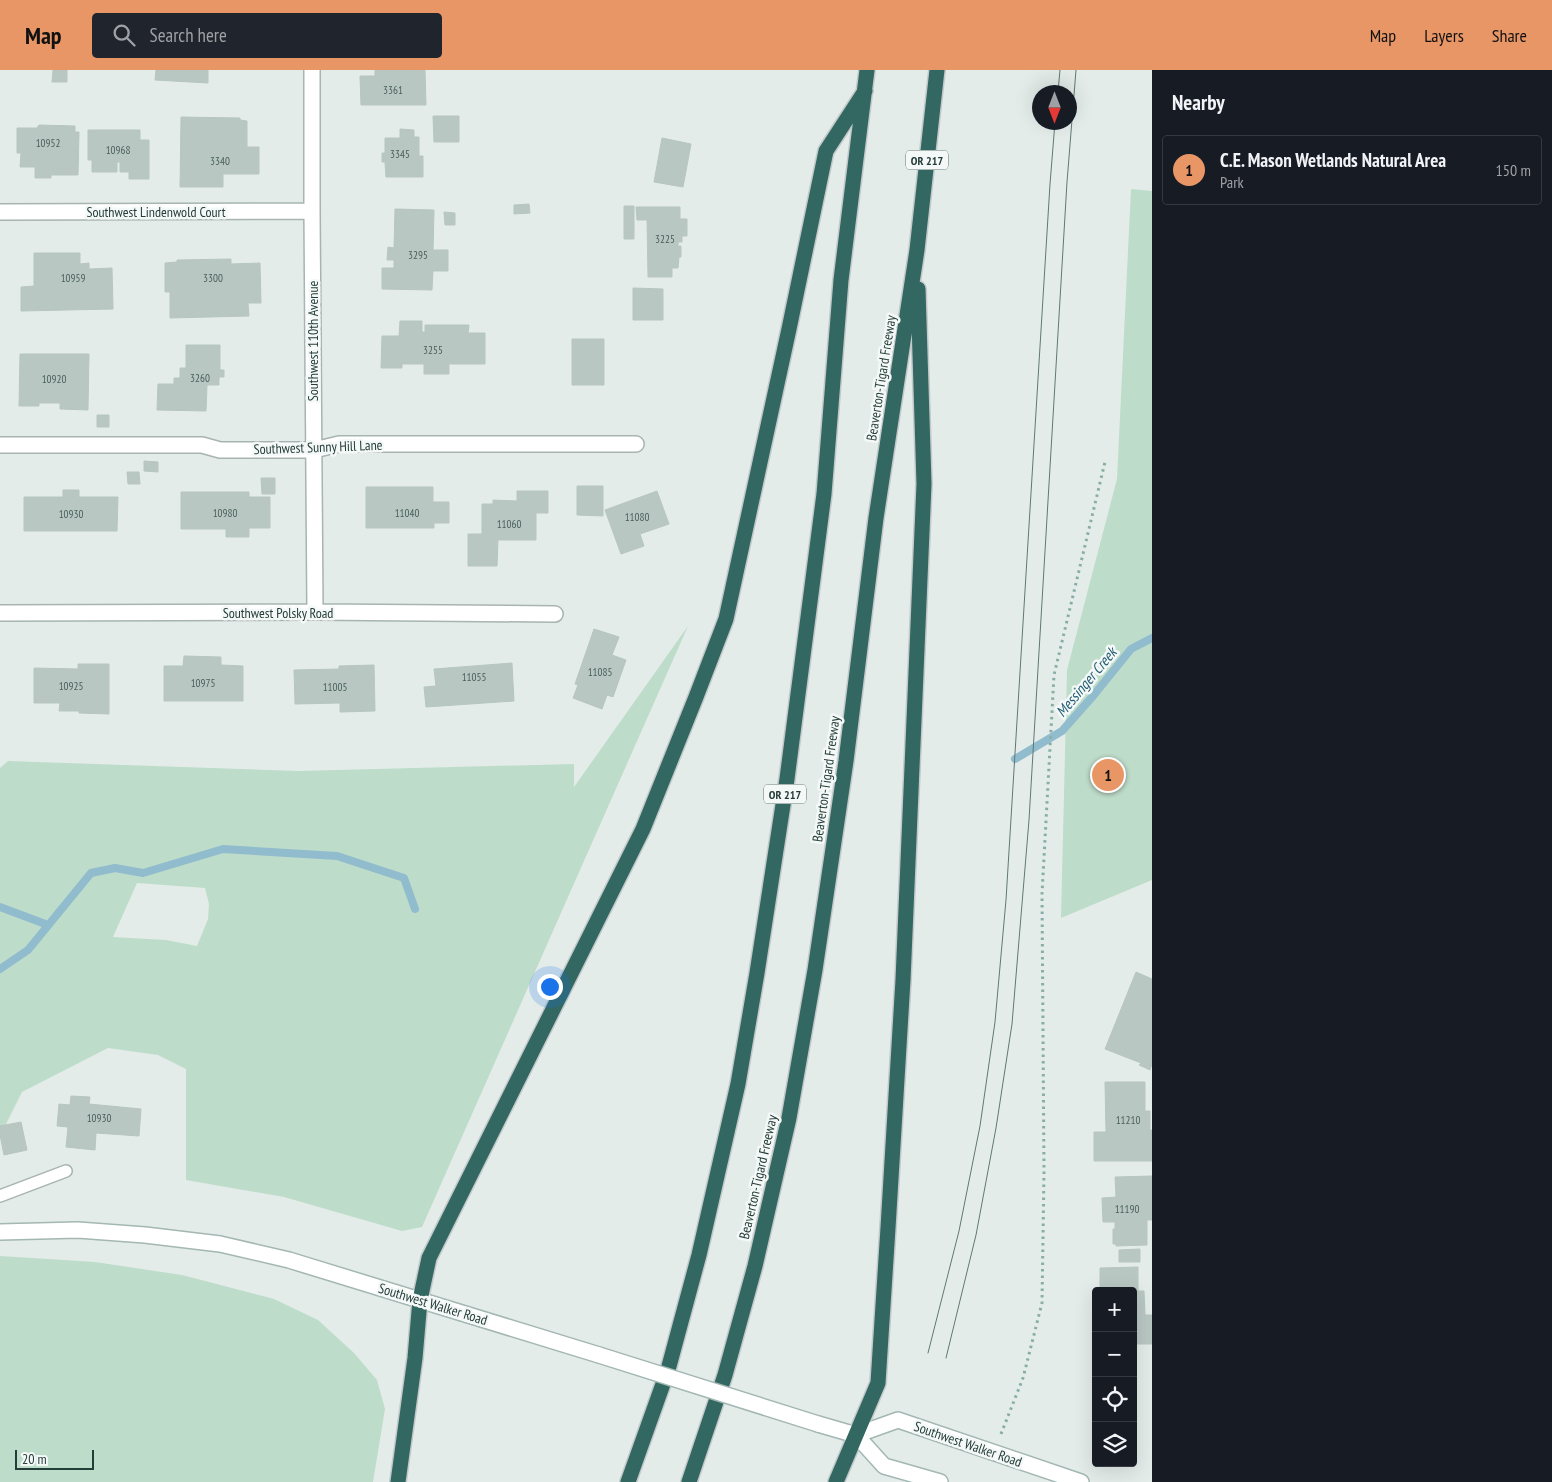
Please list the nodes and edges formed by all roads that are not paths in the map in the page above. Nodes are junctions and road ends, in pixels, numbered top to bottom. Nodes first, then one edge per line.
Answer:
1 (312, 70) edge
2 (868, 70) edge
3 (937, 70) edge
4 (865, 91) junction
5 (312, 211) junction
6 (0, 212) edge
7 (918, 250) junction
8 (636, 444) dead end
9 (0, 445) edge
10 (314, 450) junction
11 (315, 612) junction
12 (0, 613) edge
13 (555, 614) dead end
14 (66, 1171) dead end
15 (0, 1196) edge
16 (0, 1232) edge
17 (420, 1300) junction
18 (856, 1435) junction
19 (398, 1482) edge
20 (628, 1482) edge
21 (690, 1482) edge
22 (836, 1482) edge
23 (940, 1482) edge
24 (1081, 1482) edge

1 - 5 street, Southwest 110th Avenue
2 - 4 highway, OR 217
3 - 7 highway, Beaverton-Tigard Freeway / OR 217
4 - 17 highway
4 - 20 highway, OR 217
5 - 6 street, Southwest Lindenwold Court
5 - 10 street, Southwest 110th Avenue
7 - 18 highway
7 - 21 highway, Beaverton-Tigard Freeway / OR 217
8 - 10 street, Southwest Sunny Hill Lane
9 - 10 street, Southwest Sunny Hill Lane
10 - 11 street, Southwest 110th Avenue
11 - 12 street, Southwest Polsky Road
11 - 13 street, Southwest Polsky Road
14 - 15 lane
16 - 17 street, Southwest Walker Road
17 - 18 street, Southwest Walker Road, bridge
17 - 19 highway
18 - 22 highway
18 - 23 street
18 - 24 street, Southwest Walker Road

